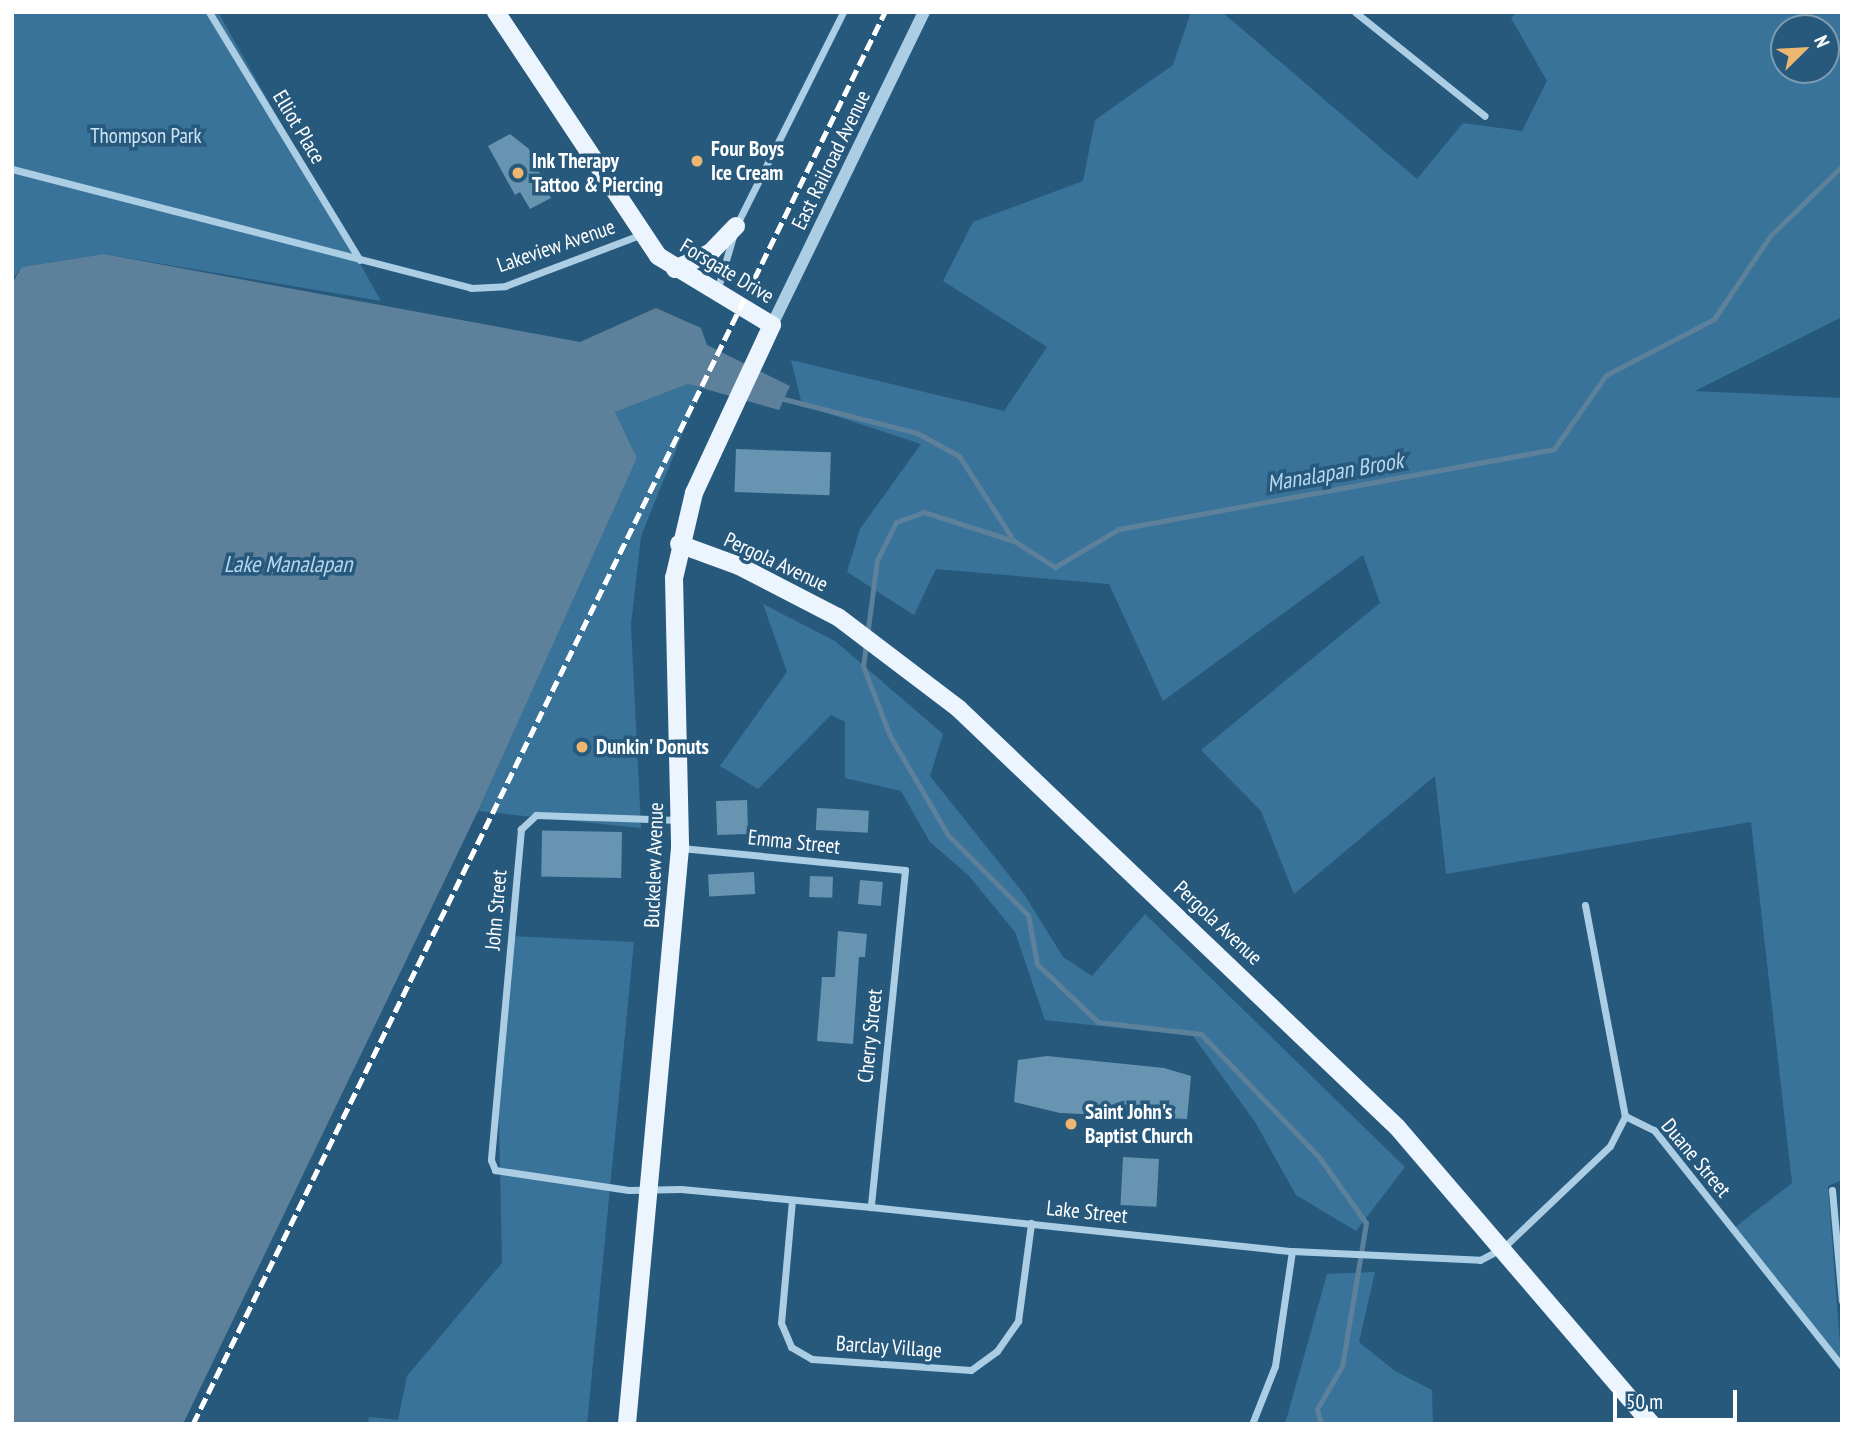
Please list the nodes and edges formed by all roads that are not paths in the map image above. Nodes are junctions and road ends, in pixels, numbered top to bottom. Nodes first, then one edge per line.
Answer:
1 (209, 12) edge
2 (496, 12) edge
3 (842, 12) edge
4 (924, 12) edge
5 (1355, 12) edge
6 (1485, 116) dead end
7 (12, 169) edge
8 (736, 226) junction
9 (640, 235) junction
10 (360, 260) junction
11 (675, 268) junction
12 (717, 291) junction
13 (772, 325) junction
14 (680, 544) junction
15 (680, 821) junction
16 (680, 848) junction
17 (905, 870) joint
18 (1585, 905) dead end
19 (1625, 1116) junction
20 (491, 1160) joint
21 (651, 1191) junction
22 (1832, 1191) dead end
23 (792, 1200) junction
24 (871, 1206) junction
25 (1031, 1223) junction
26 (1504, 1247) junction
27 (1292, 1251) junction
28 (1842, 1301) edge
29 (1842, 1367) edge
30 (627, 1424) edge
31 (1252, 1424) edge
32 (1653, 1424) edge

1 - 10 street, Elliot Place
2 - 9 main road, Forsgate Drive
3 - 8 street
4 - 13 street, East Railroad Avenue
5 - 6 street
7 - 10 street, Lakeview Avenue
8 - 11 main road
8 - 12 street
9 - 10 street, Lakeview Avenue
9 - 11 main road, Forsgate Drive
11 - 12 main road, Forsgate Drive
12 - 13 main road, Forsgate Drive
13 - 14 main road, Buckelew Avenue
14 - 15 main road, Buckelew Avenue
14 - 26 main road, Pergola Avenue
15 - 16 main road, Buckelew Avenue
15 - 20 street, John Street
16 - 17 street, Emma Street
16 - 21 main road, Buckelew Avenue
17 - 24 street, Cherry Street
18 - 19 street
19 - 26 street, Lake Street
19 - 29 street, Duane Street
20 - 21 street, Lake Street
21 - 23 street, Lake Street
21 - 30 main road, Buckelew Avenue
22 - 28 street
23 - 24 street, Lake Street
23 - 25 street, Barclay Village
24 - 25 street, Lake Street
25 - 27 street, Lake Street
26 - 27 street, Lake Street
26 - 32 main road, Pergola Avenue
27 - 31 street

